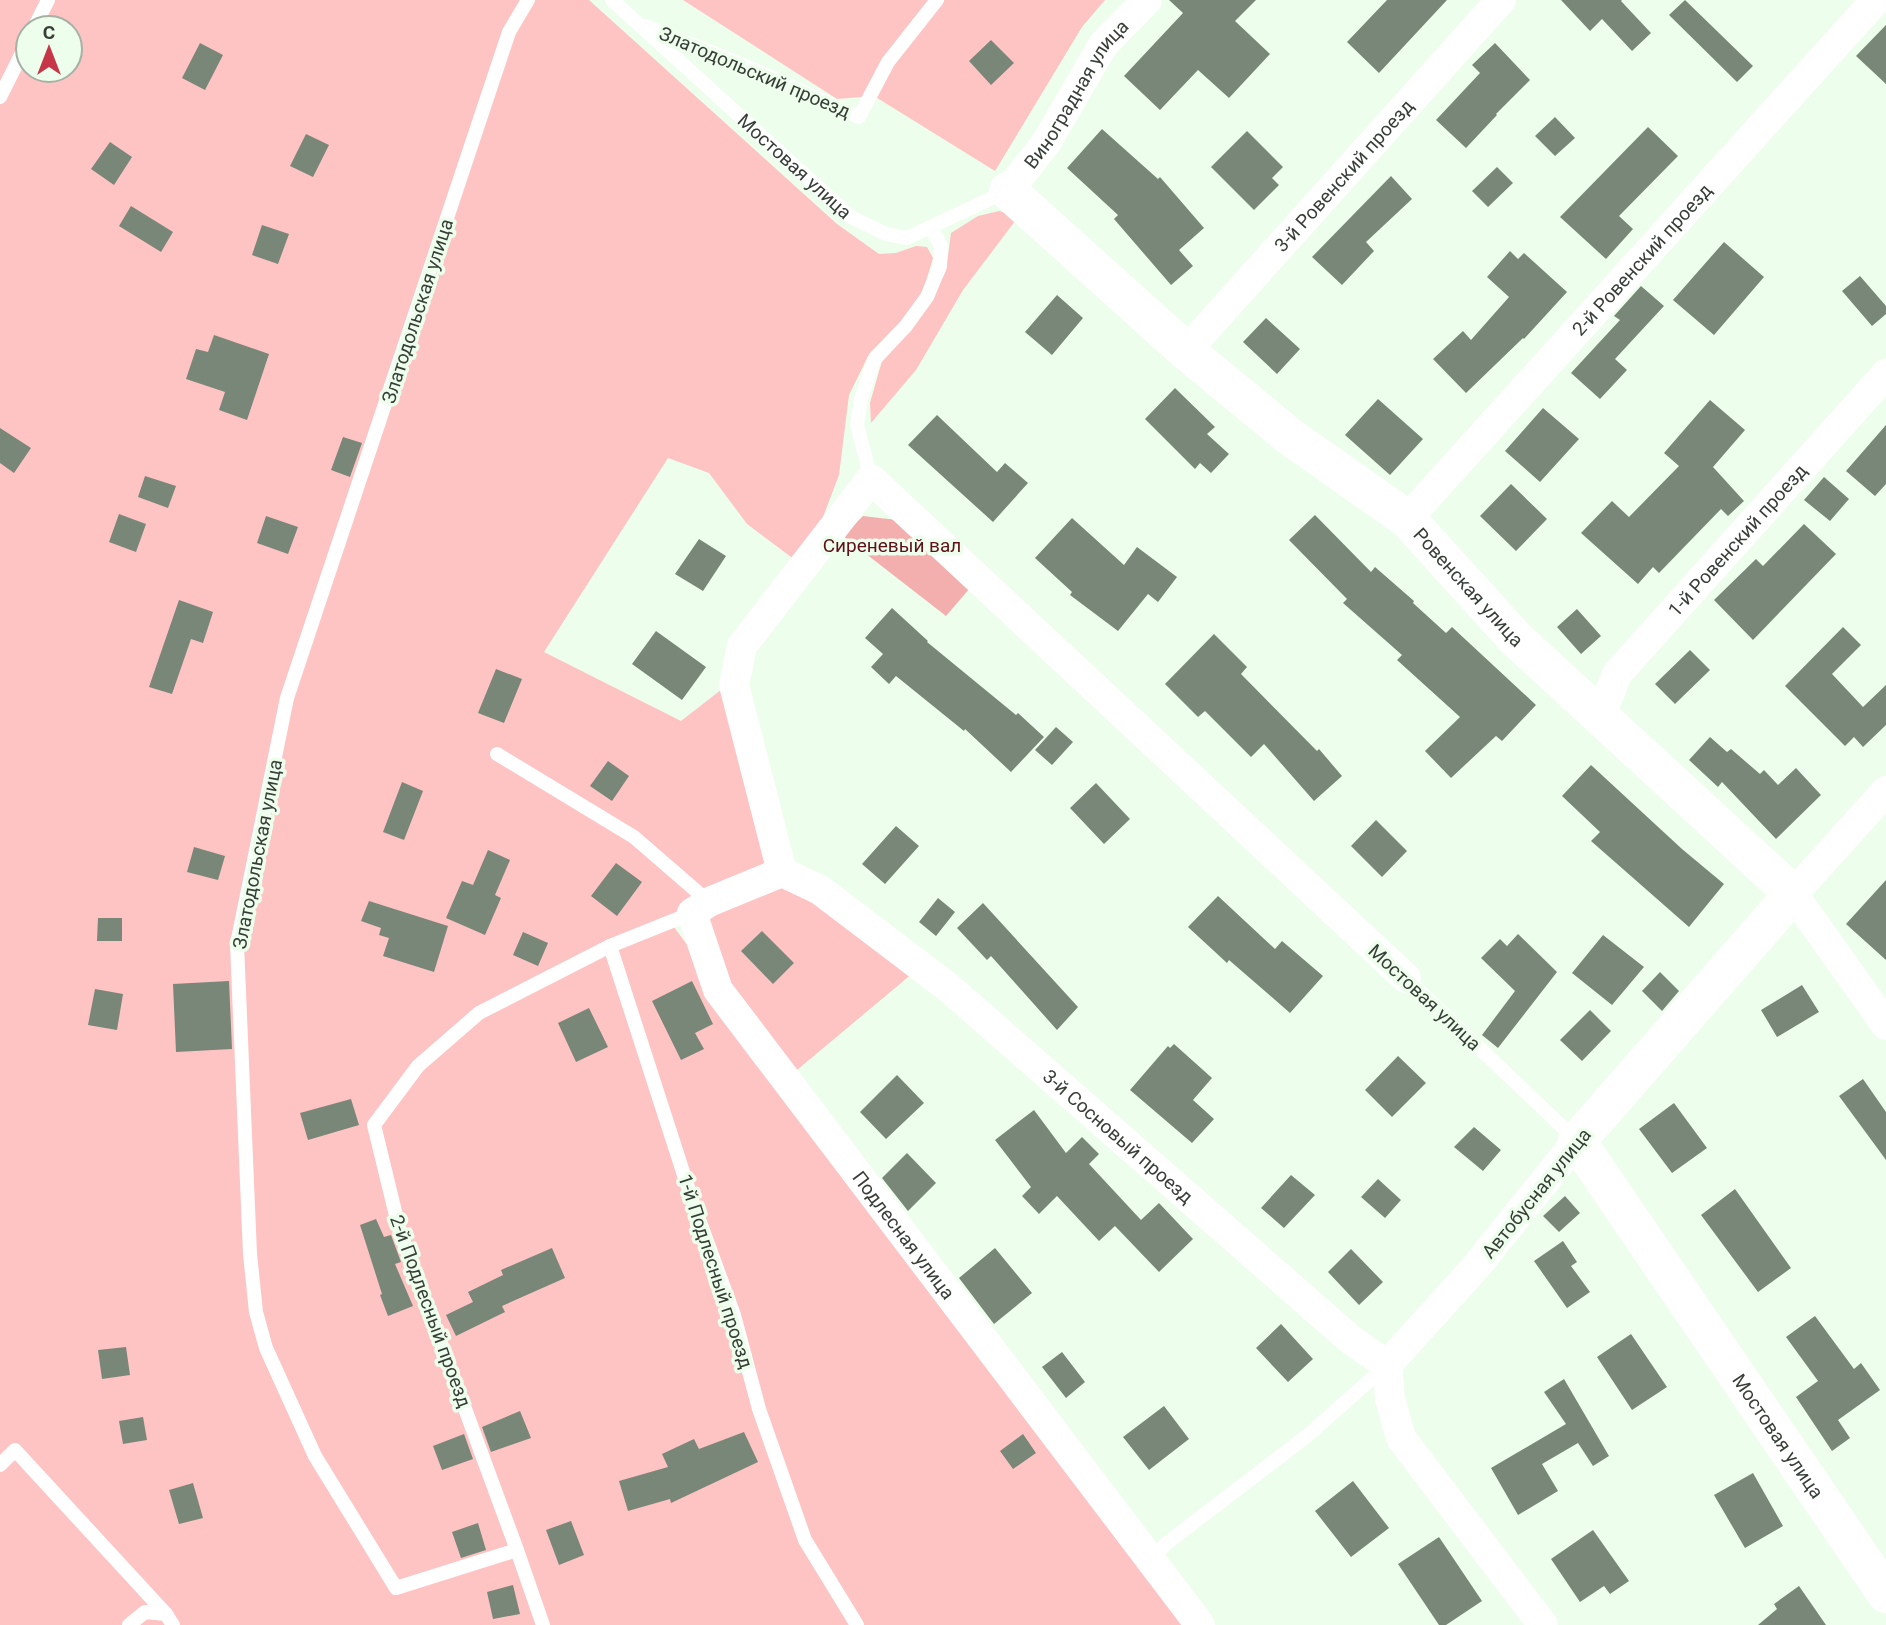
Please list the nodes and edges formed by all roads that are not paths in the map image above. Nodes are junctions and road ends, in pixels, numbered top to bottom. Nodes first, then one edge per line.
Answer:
1 (528, 0) edge
2 (612, 0) edge
3 (937, 0) edge
4 (1147, 0) edge
5 (1501, 0) edge
6 (1875, 0) edge
7 (636, 22) junction
8 (14, 69) edge
9 (0, 97) edge
10 (1008, 191) junction
11 (931, 228) junction
12 (1186, 351) junction
13 (1886, 374) edge
14 (871, 479) junction
15 (1407, 519) junction
16 (1601, 715) junction
17 (497, 754) dead end
18 (1886, 791) edge
19 (782, 872) junction
20 (1793, 894) junction
21 (701, 907) junction
22 (610, 946) junction
23 (1406, 978) joint
24 (1886, 1025) edge
25 (1577, 1141) junction
26 (1387, 1365) junction
27 (0, 1465) edge
28 (517, 1550) junction
29 (1151, 1559) junction
30 (1886, 1594) edge
31 (170, 1619) edge
32 (129, 1625) edge
33 (543, 1625) edge
34 (857, 1625) edge
35 (1200, 1625) edge
36 (1543, 1625) edge

1 - 28 lane, Златодольская улица
2 - 7 lane, Мостовая улица
3 - 7 lane, Златодольский проезд
4 - 10 street, Виноградная улица
5 - 12 street, 3-й Ровенский проезд
6 - 15 street, 2-й Ровенский проезд
7 - 11 lane, Мостовая улица
8 - 9 lane
10 - 11 lane, Мостовая улица
10 - 12 street, Ровенская улица
11 - 14 lane
12 - 15 street, Ровенская улица
13 - 16 street, 1-й Ровенский проезд
14 - 19 street
14 - 23 street, Мостовая улица
15 - 16 street, Ровенская улица
16 - 20 street, Ровенская улица
17 - 21 lane
18 - 20 street, Автобусная улица
19 - 21 street
19 - 26 street, 3-й Сосновый проезд
20 - 24 street, Ровенская улица
20 - 25 street, Автобусная улица
21 - 22 lane, 2-й Подлесный проезд
21 - 29 street, Подлесная улица
22 - 28 lane, 2-й Подлесный проезд
22 - 34 lane, 1-й Подлесный проезд
23 - 25 lane, Мостовая улица
25 - 26 street, Автобусная улица
25 - 30 street, Мостовая улица
26 - 29 lane, Автобусная улица
26 - 36 street
27 - 31 lane
28 - 33 lane, 2-й Подлесный проезд
29 - 35 street, Подлесная улица
31 - 32 lane

